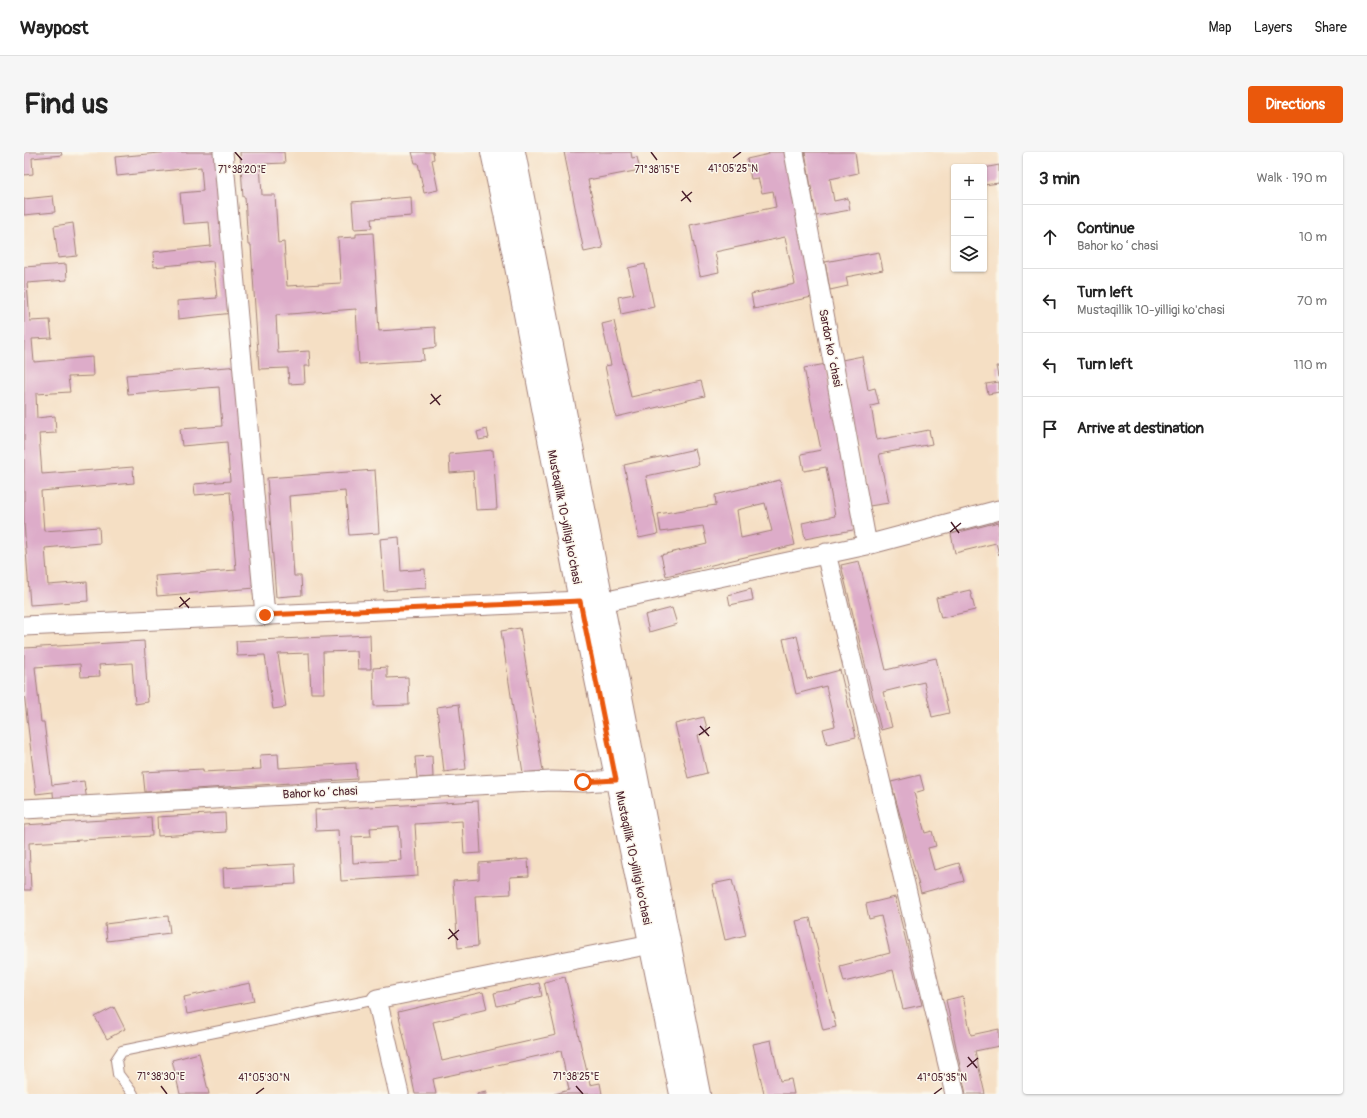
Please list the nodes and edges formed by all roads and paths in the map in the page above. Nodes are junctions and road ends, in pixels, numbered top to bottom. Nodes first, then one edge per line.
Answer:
1 (223, 152) edge
2 (492, 152) edge
3 (514, 152) edge
4 (794, 152) edge
5 (999, 510) edge
6 (867, 545) junction
7 (826, 553) junction
8 (580, 601) junction
9 (603, 602) junction
10 (265, 615) junction
11 (24, 626) edge
12 (616, 780) junction
13 (24, 809) edge
14 (651, 944) junction
15 (377, 999) junction
16 (133, 1094) edge
17 (399, 1094) edge
18 (681, 1094) edge
19 (699, 1094) edge
20 (955, 1094) edge

1 - 10 street
2 - 8 main road, Mustaqillik 10-yilligi ko'chasi
3 - 9 main road, Mustaqillik 10-yilligi ko'chasi
4 - 6 street, Sardor koʻchasi
5 - 6 street
6 - 7 street
7 - 9 street
7 - 20 street
8 - 10 street
8 - 12 main road, Mustaqillik 10-yilligi ko'chasi
9 - 19 main road, Mustaqillik 10-yilligi ko'chasi
10 - 11 street
12 - 13 street, Bahor koʻchasi
12 - 14 main road, Mustaqillik 10-yilligi ko'chasi
14 - 15 street
14 - 18 main road, Mustaqillik 10-yilligi ko'chasi
15 - 16 lane
15 - 17 street

